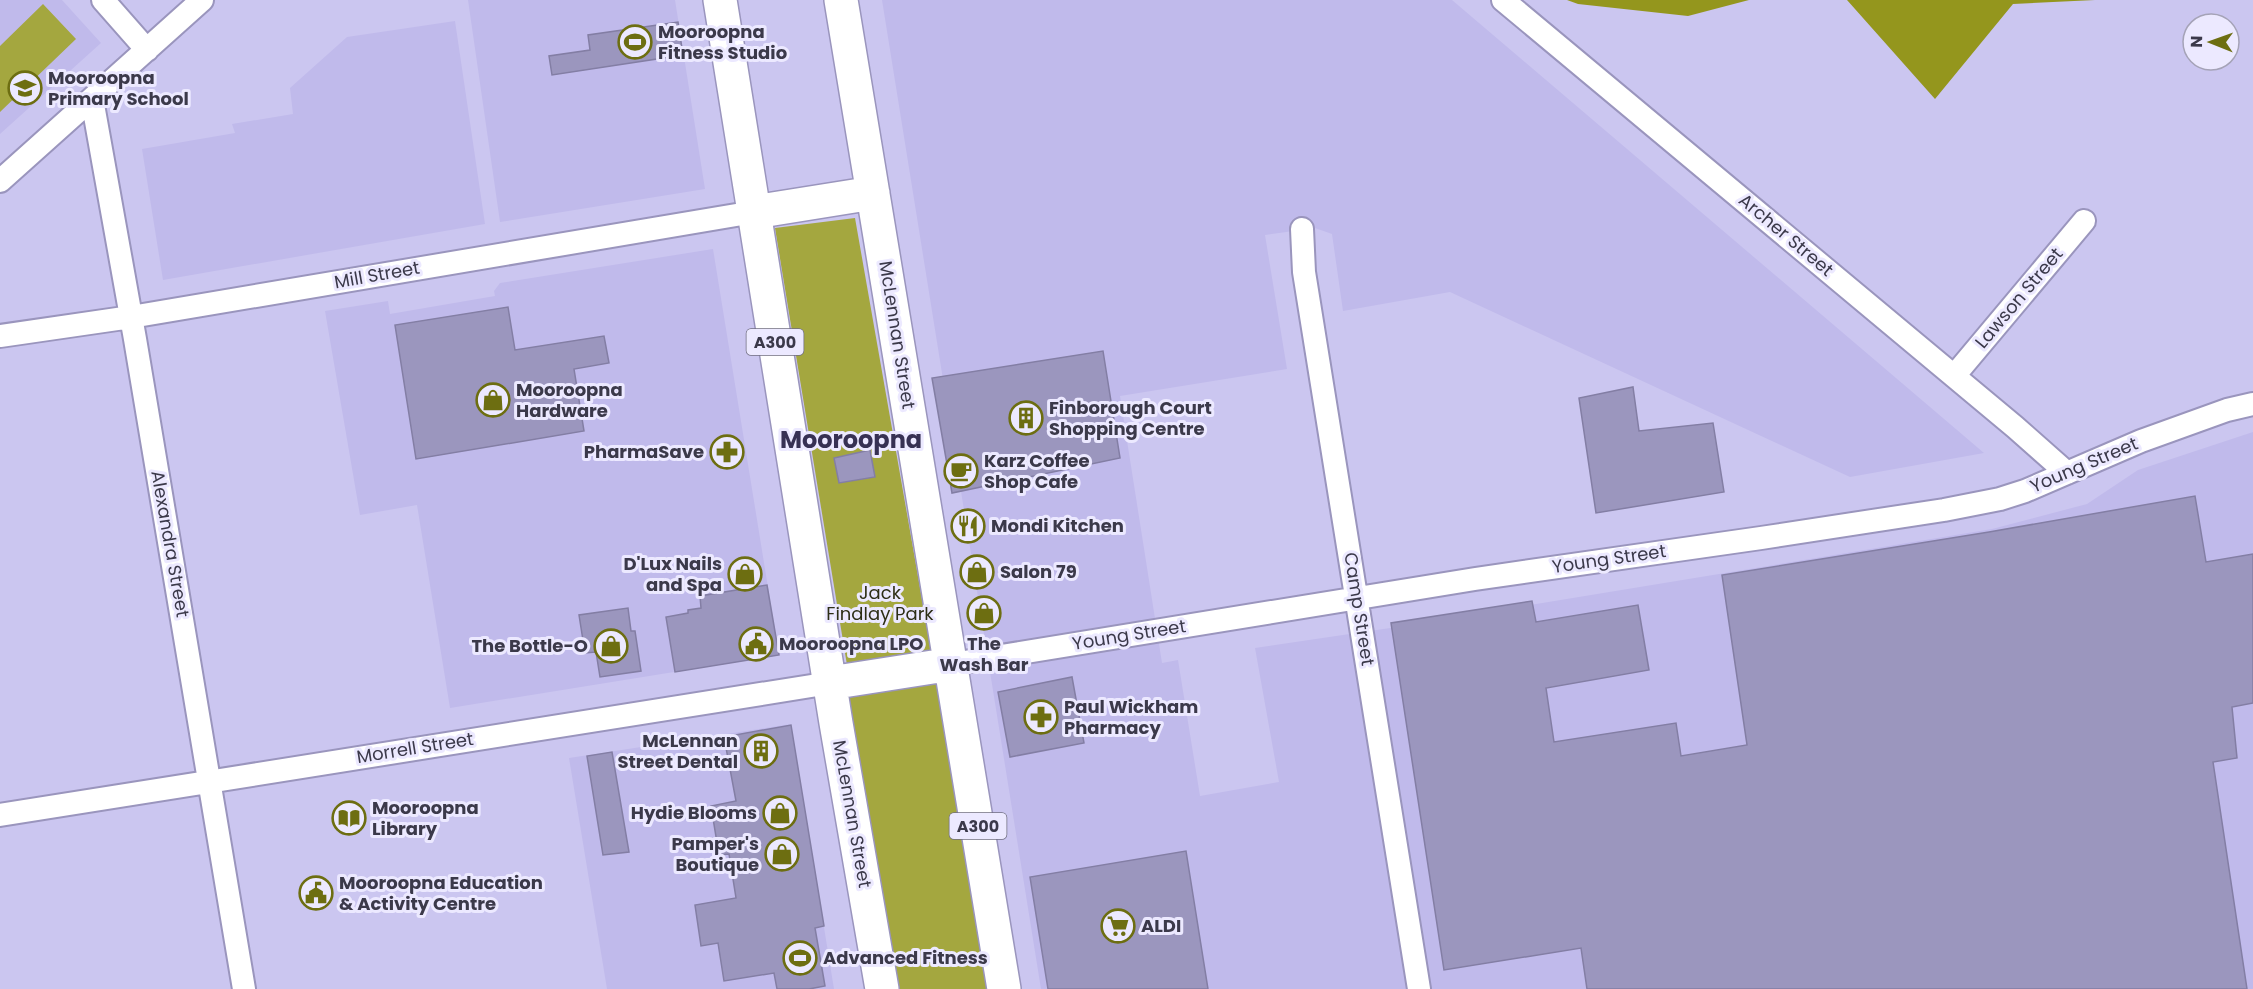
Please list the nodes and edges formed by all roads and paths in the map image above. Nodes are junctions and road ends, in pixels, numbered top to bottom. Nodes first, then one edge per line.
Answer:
1 (103, 0) edge
2 (202, 0) edge
3 (720, 0) edge
4 (841, 0) edge
5 (1503, 0) edge
6 (147, 50) junction
7 (93, 99) junction
8 (0, 182) edge
9 (873, 193) junction
10 (754, 212) junction
11 (2084, 221) dead end
12 (1302, 229) dead end
13 (131, 317) junction
14 (0, 336) edge
15 (1954, 376) junction
16 (2253, 404) edge
17 (2067, 473) junction
18 (1357, 599) junction
19 (952, 664) junction
20 (830, 683) junction
21 (209, 780) junction
22 (0, 815) edge
23 (244, 989) edge
24 (882, 989) edge
25 (1004, 989) edge
26 (1419, 989) edge

1 - 6 street
2 - 6 street
3 - 10 highway, McLennan Street / A300
4 - 9 highway, McLennan Street / A300
5 - 15 street, Archer Street
6 - 7 street
7 - 8 street
7 - 13 street, Alexandra Street
9 - 10 highway
9 - 19 highway, McLennan Street / A300
10 - 13 street, Mill Street
10 - 20 highway, McLennan Street / A300
11 - 15 street, Lawson Street
12 - 18 street, Camp Street
13 - 14 street, Mill Street
13 - 21 street, Alexandra Street
15 - 17 street, Archer Street
16 - 17 street, Young Street
17 - 18 street, Young Street
18 - 19 street, Young Street
18 - 26 street, Camp Street
19 - 20 highway
19 - 25 highway, McLennan Street / A300
20 - 21 street, Morrell Street
20 - 24 highway, McLennan Street / A300
21 - 22 street, Morrell Street
21 - 23 street, Alexandra Street

